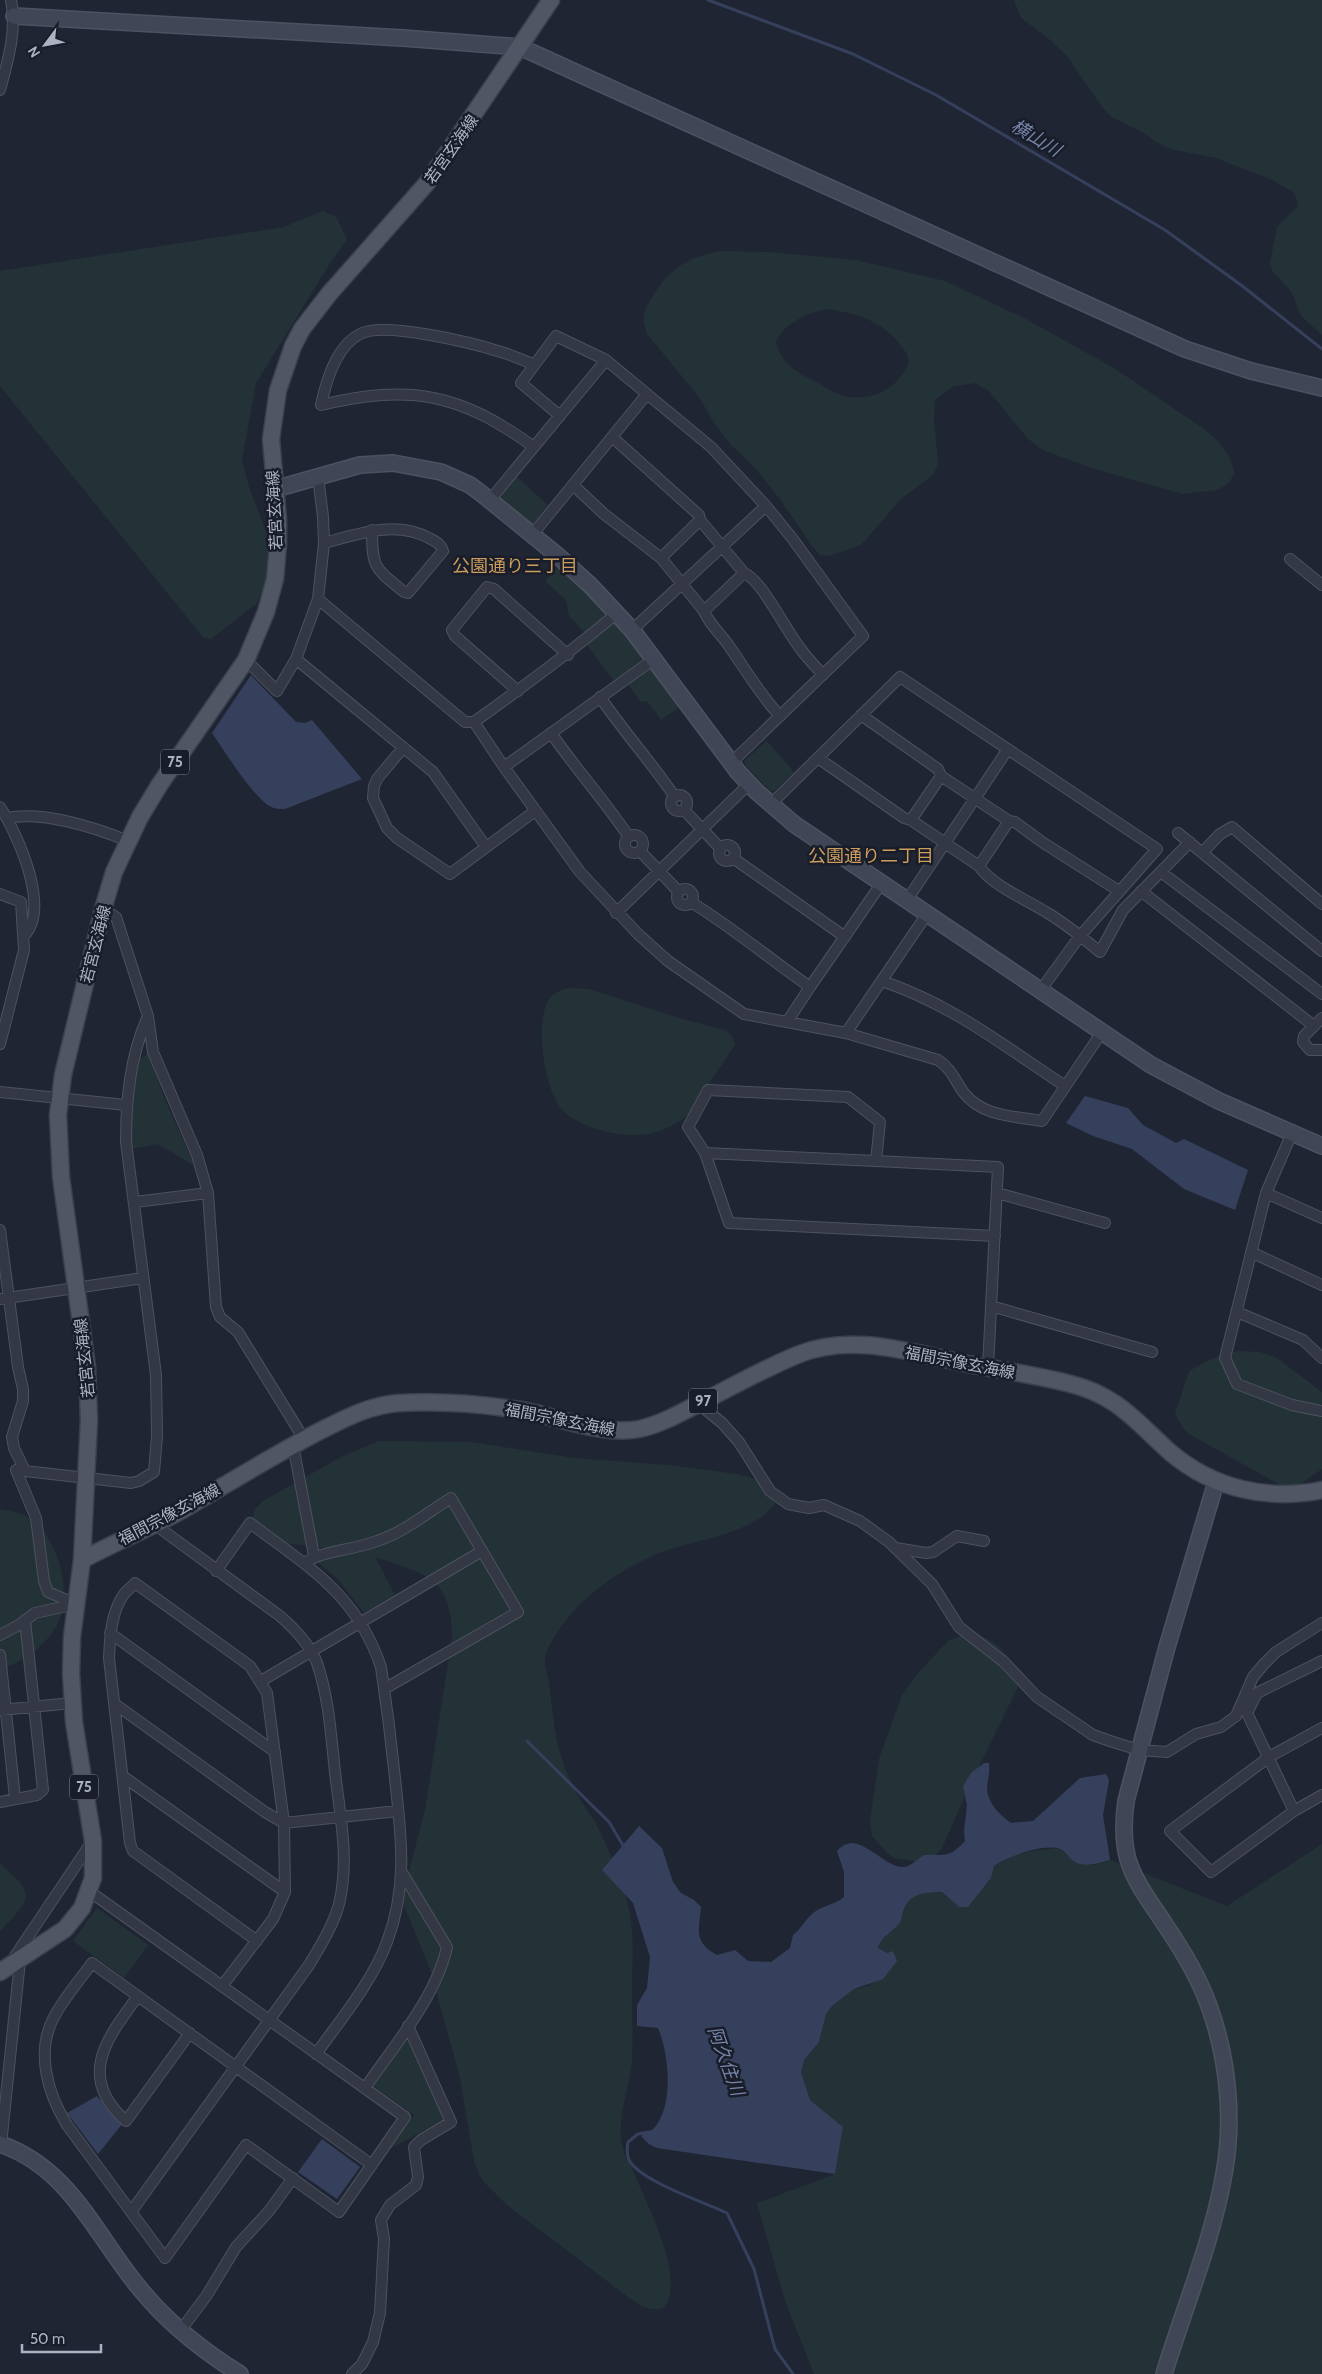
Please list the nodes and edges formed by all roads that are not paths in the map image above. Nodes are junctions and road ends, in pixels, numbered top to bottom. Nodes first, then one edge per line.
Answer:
1 (11, 0) edge
2 (551, 0) edge
3 (14, 16) junction
4 (520, 47) junction
5 (0, 90) edge
6 (606, 360) junction
7 (533, 364) junction
8 (1322, 388) edge
9 (647, 394) junction
10 (560, 416) junction
11 (612, 438) junction
12 (534, 447) junction
13 (318, 476) junction
14 (572, 485) junction
15 (275, 489) junction
16 (490, 500) junction
17 (766, 506) junction
18 (700, 520) junction
19 (372, 530) junction
20 (532, 535) junction
21 (324, 543) junction
22 (722, 547) junction
23 (661, 558) junction
24 (1290, 559) dead end
25 (744, 573) junction
26 (683, 583) junction
27 (1322, 585) edge
28 (318, 599) junction
29 (704, 611) junction
30 (617, 613) junction
31 (632, 630) junction
32 (568, 655) junction
33 (296, 659) junction
34 (654, 659) junction
35 (246, 660) junction
36 (823, 675) junction
37 (518, 691) junction
38 (600, 697) junction
39 (780, 716) junction
40 (861, 716) junction
41 (474, 722) junction
42 (551, 733) junction
43 (403, 748) junction
44 (1008, 749) junction
45 (818, 758) junction
46 (731, 763) junction
47 (504, 767) junction
48 (940, 776) junction
49 (749, 784) junction
50 (975, 798) junction
51 (771, 804) junction
52 (0, 807) edge
53 (535, 811) junction
54 (7, 818) junction
55 (911, 820) junction
56 (1009, 821) junction
57 (702, 830) junction
58 (1178, 833) dead end
59 (128, 841) junction
60 (1190, 842) junction
61 (945, 843) junction
62 (486, 847) junction
63 (1202, 853) junction
64 (979, 866) junction
65 (659, 872) junction
66 (1161, 872) junction
67 (881, 884) junction
68 (1120, 891) junction
69 (1142, 891) junction
70 (0, 894) edge
71 (911, 894) dead end
72 (1322, 904) edge
73 (103, 909) junction
74 (616, 913) junction
75 (927, 914) junction
76 (24, 936) junction
77 (1080, 936) junction
78 (844, 937) junction
79 (1322, 951) edge
80 (882, 981) junction
81 (810, 987) junction
82 (1040, 991) junction
83 (1322, 994) edge
84 (148, 1016) junction
85 (1322, 1018) edge
86 (787, 1022) junction
87 (1314, 1026) junction
88 (1102, 1032) junction
89 (846, 1033) junction
90 (0, 1044) edge
91 (1322, 1050) edge
92 (1066, 1086) junction
93 (0, 1092) edge
94 (59, 1098) junction
95 (126, 1104) junction
96 (1292, 1133) junction
97 (1322, 1146) edge
98 (705, 1153) junction
99 (876, 1161) junction
100 (208, 1193) junction
101 (997, 1193) junction
102 (1266, 1193) junction
103 (135, 1202) junction
104 (1322, 1218) edge
105 (1105, 1223) dead end
106 (0, 1230) edge
107 (995, 1236) junction
108 (1251, 1252) junction
109 (143, 1278) junction
110 (1322, 1285) edge
111 (76, 1287) junction
112 (4, 1298) edge
113 (991, 1306) junction
114 (1237, 1312) junction
115 (1152, 1352) dead end
116 (1322, 1358) edge
117 (988, 1367) junction
118 (699, 1404) junction
119 (1322, 1411) edge
120 (298, 1442) junction
121 (16, 1470) dead end
122 (87, 1479) junction
123 (1215, 1488) junction
124 (1322, 1490) edge
125 (154, 1524) junction
126 (984, 1541) dead end
127 (896, 1548) junction
128 (482, 1551) junction
129 (314, 1556) junction
130 (82, 1560) junction
131 (304, 1563) junction
132 (216, 1571) junction
133 (76, 1604) junction
134 (25, 1620) junction
135 (360, 1623) junction
136 (1322, 1623) edge
137 (110, 1634) junction
138 (0, 1635) edge
139 (312, 1652) junction
140 (0, 1654) edge
141 (1322, 1661) edge
142 (261, 1681) junction
143 (384, 1689) junction
144 (72, 1703) junction
145 (115, 1704) junction
146 (34, 1707) junction
147 (3, 1710) edge
148 (1322, 1728) edge
149 (1139, 1750) junction
150 (276, 1752) junction
151 (1269, 1757) junction
152 (124, 1777) junction
153 (1322, 1796) edge
154 (15, 1798) junction
155 (0, 1802) edge
156 (398, 1811) junction
157 (1294, 1811) junction
158 (340, 1818) junction
159 (284, 1823) junction
160 (93, 1841) junction
161 (403, 1874) junction
162 (89, 1891) junction
163 (285, 1892) junction
164 (257, 1941) junction
165 (9, 1967) edge
166 (222, 1986) junction
167 (138, 1996) junction
168 (269, 2020) junction
169 (408, 2026) junction
170 (190, 2033) junction
171 (316, 2054) junction
172 (8, 2067) junction
173 (236, 2067) junction
174 (0, 2079) edge
175 (365, 2088) junction
176 (1, 2144) edge
177 (372, 2164) junction
178 (293, 2178) junction
179 (131, 2212) junction
180 (180, 2330) junction
181 (240, 2374) edge
182 (352, 2374) edge
183 (1164, 2374) edge

1 - 3 street
2 - 4 main road, 若宮玄海線 / 75
3 - 4 street
3 - 5 street
4 - 8 street
4 - 15 main road, 若宮玄海線 / 75
6 - 7 street
6 - 9 street
6 - 10 street
7 - 10 street
7 - 12 street
9 - 11 street
9 - 17 street
10 - 12 street
11 - 14 street
11 - 18 street
12 - 16 street
13 - 15 street
13 - 16 street
13 - 21 street
14 - 20 street
14 - 23 street
15 - 35 main road, 若宮玄海線 / 75
16 - 20 street
17 - 22 street
17 - 36 street
18 - 22 street
18 - 23 street
19 - 19 street
19 - 21 street
20 - 30 street
21 - 28 street
22 - 25 street
22 - 26 street
23 - 26 street
24 - 27 street
25 - 29 street
25 - 36 street
26 - 29 street
26 - 31 street
28 - 33 street
28 - 41 street
29 - 39 street
30 - 31 street
30 - 32 street
31 - 34 street
32 - 37 street
32 - 37 street
33 - 35 street
33 - 43 street
34 - 38 street
34 - 46 street
35 - 59 main road, 若宮玄海線 / 75
36 - 39 street
37 - 41 street
38 - 42 street
38 - 57 street
39 - 46 street
40 - 44 street
40 - 45 street
40 - 48 street
41 - 47 street
42 - 47 street
42 - 65 street
43 - 62 street
43 - 62 street
44 - 50 street
44 - 68 street
45 - 51 street
45 - 55 street
46 - 49 street
47 - 53 street
48 - 50 street
48 - 55 street
49 - 51 street
49 - 57 street
50 - 56 street
50 - 61 street
51 - 67 street
52 - 54 street
53 - 62 street
53 - 74 street
54 - 59 street
54 - 76 street
55 - 61 street
56 - 64 street
56 - 68 street
57 - 65 street
57 - 78 street
58 - 60 street
59 - 73 main road, 若宮玄海線 / 75
60 - 63 street
60 - 66 street
61 - 64 street
61 - 71 street
63 - 72 street
63 - 79 street
64 - 77 street
65 - 74 street
65 - 81 street
66 - 69 street
66 - 83 street
67 - 75 street
67 - 78 street
68 - 77 street
69 - 77 street
69 - 87 street
70 - 76 street
73 - 84 street
73 - 94 main road, 若宮玄海線 / 75
74 - 86 street
75 - 80 street
75 - 82 street
76 - 90 street
77 - 82 street
78 - 81 street
80 - 89 street
80 - 92 street
81 - 86 street
82 - 88 street
84 - 95 street
84 - 100 street
85 - 87 street
86 - 89 street
87 - 91 street
88 - 92 street
88 - 96 street
89 - 92 street
93 - 94 street
94 - 95 street
94 - 111 main road, 若宮玄海線 / 75
95 - 103 street
96 - 97 street
96 - 102 street
98 - 99 street
98 - 99 street
98 - 107 street
99 - 101 street
100 - 103 street
100 - 120 street
101 - 105 street
101 - 107 street
102 - 104 street
102 - 108 street
103 - 109 street
106 - 112 street
107 - 113 street
108 - 110 street
108 - 114 street
109 - 111 street
109 - 122 street
111 - 112 street
111 - 122 main road, 若宮玄海線 / 75
112 - 122 street
113 - 115 street
113 - 117 street
114 - 116 street
114 - 119 street
117 - 118 main road, 福間宗像玄海線 / 97
117 - 123 main road, 福間宗像玄海線 / 97
118 - 120 main road, 福間宗像玄海線 / 97
118 - 127 street
120 - 125 main road, 福間宗像玄海線 / 97
120 - 129 street
121 - 133 street
122 - 130 main road, 若宮玄海線 / 75
123 - 124 main road, 福間宗像玄海線 / 97
123 - 149 street
125 - 130 main road, 福間宗像玄海線 / 97
125 - 132 street
126 - 127 street
127 - 149 street
128 - 129 street
128 - 135 street
128 - 143 street
129 - 131 street
130 - 133 main road, 若宮玄海線 / 75
131 - 132 street
131 - 135 street
132 - 139 street
133 - 134 street
133 - 144 main road, 若宮玄海線 / 75
134 - 138 street
134 - 146 street
135 - 139 street
135 - 143 street
136 - 149 street
137 - 142 street
137 - 145 street
137 - 150 street
139 - 142 street
139 - 158 street
140 - 147 street
141 - 151 street
142 - 150 street
143 - 156 street
144 - 146 street
144 - 160 main road, 若宮玄海線 / 75
145 - 152 street
145 - 159 street
146 - 147 street
146 - 154 street
147 - 154 street
148 - 151 street
149 - 183 street
150 - 159 street
151 - 157 street
151 - 157 street
152 - 163 street
152 - 164 street
153 - 157 street
154 - 155 street
156 - 158 street
156 - 161 street
158 - 159 street
158 - 168 street
159 - 163 street
160 - 162 main road, 若宮玄海線 / 75
160 - 165 street
161 - 169 street
161 - 171 street
162 - 165 main road, 若宮玄海線 / 75
162 - 166 street
163 - 164 street
164 - 166 street
165 - 172 street
166 - 168 street
167 - 170 street
167 - 170 street
167 - 179 street
168 - 171 street
168 - 173 street
169 - 175 street
169 - 182 street
170 - 173 street
171 - 175 street
172 - 174 street
172 - 176 street
173 - 177 street
173 - 179 street
175 - 177 street
176 - 180 street
177 - 178 street
178 - 179 street
178 - 180 street
180 - 181 street

